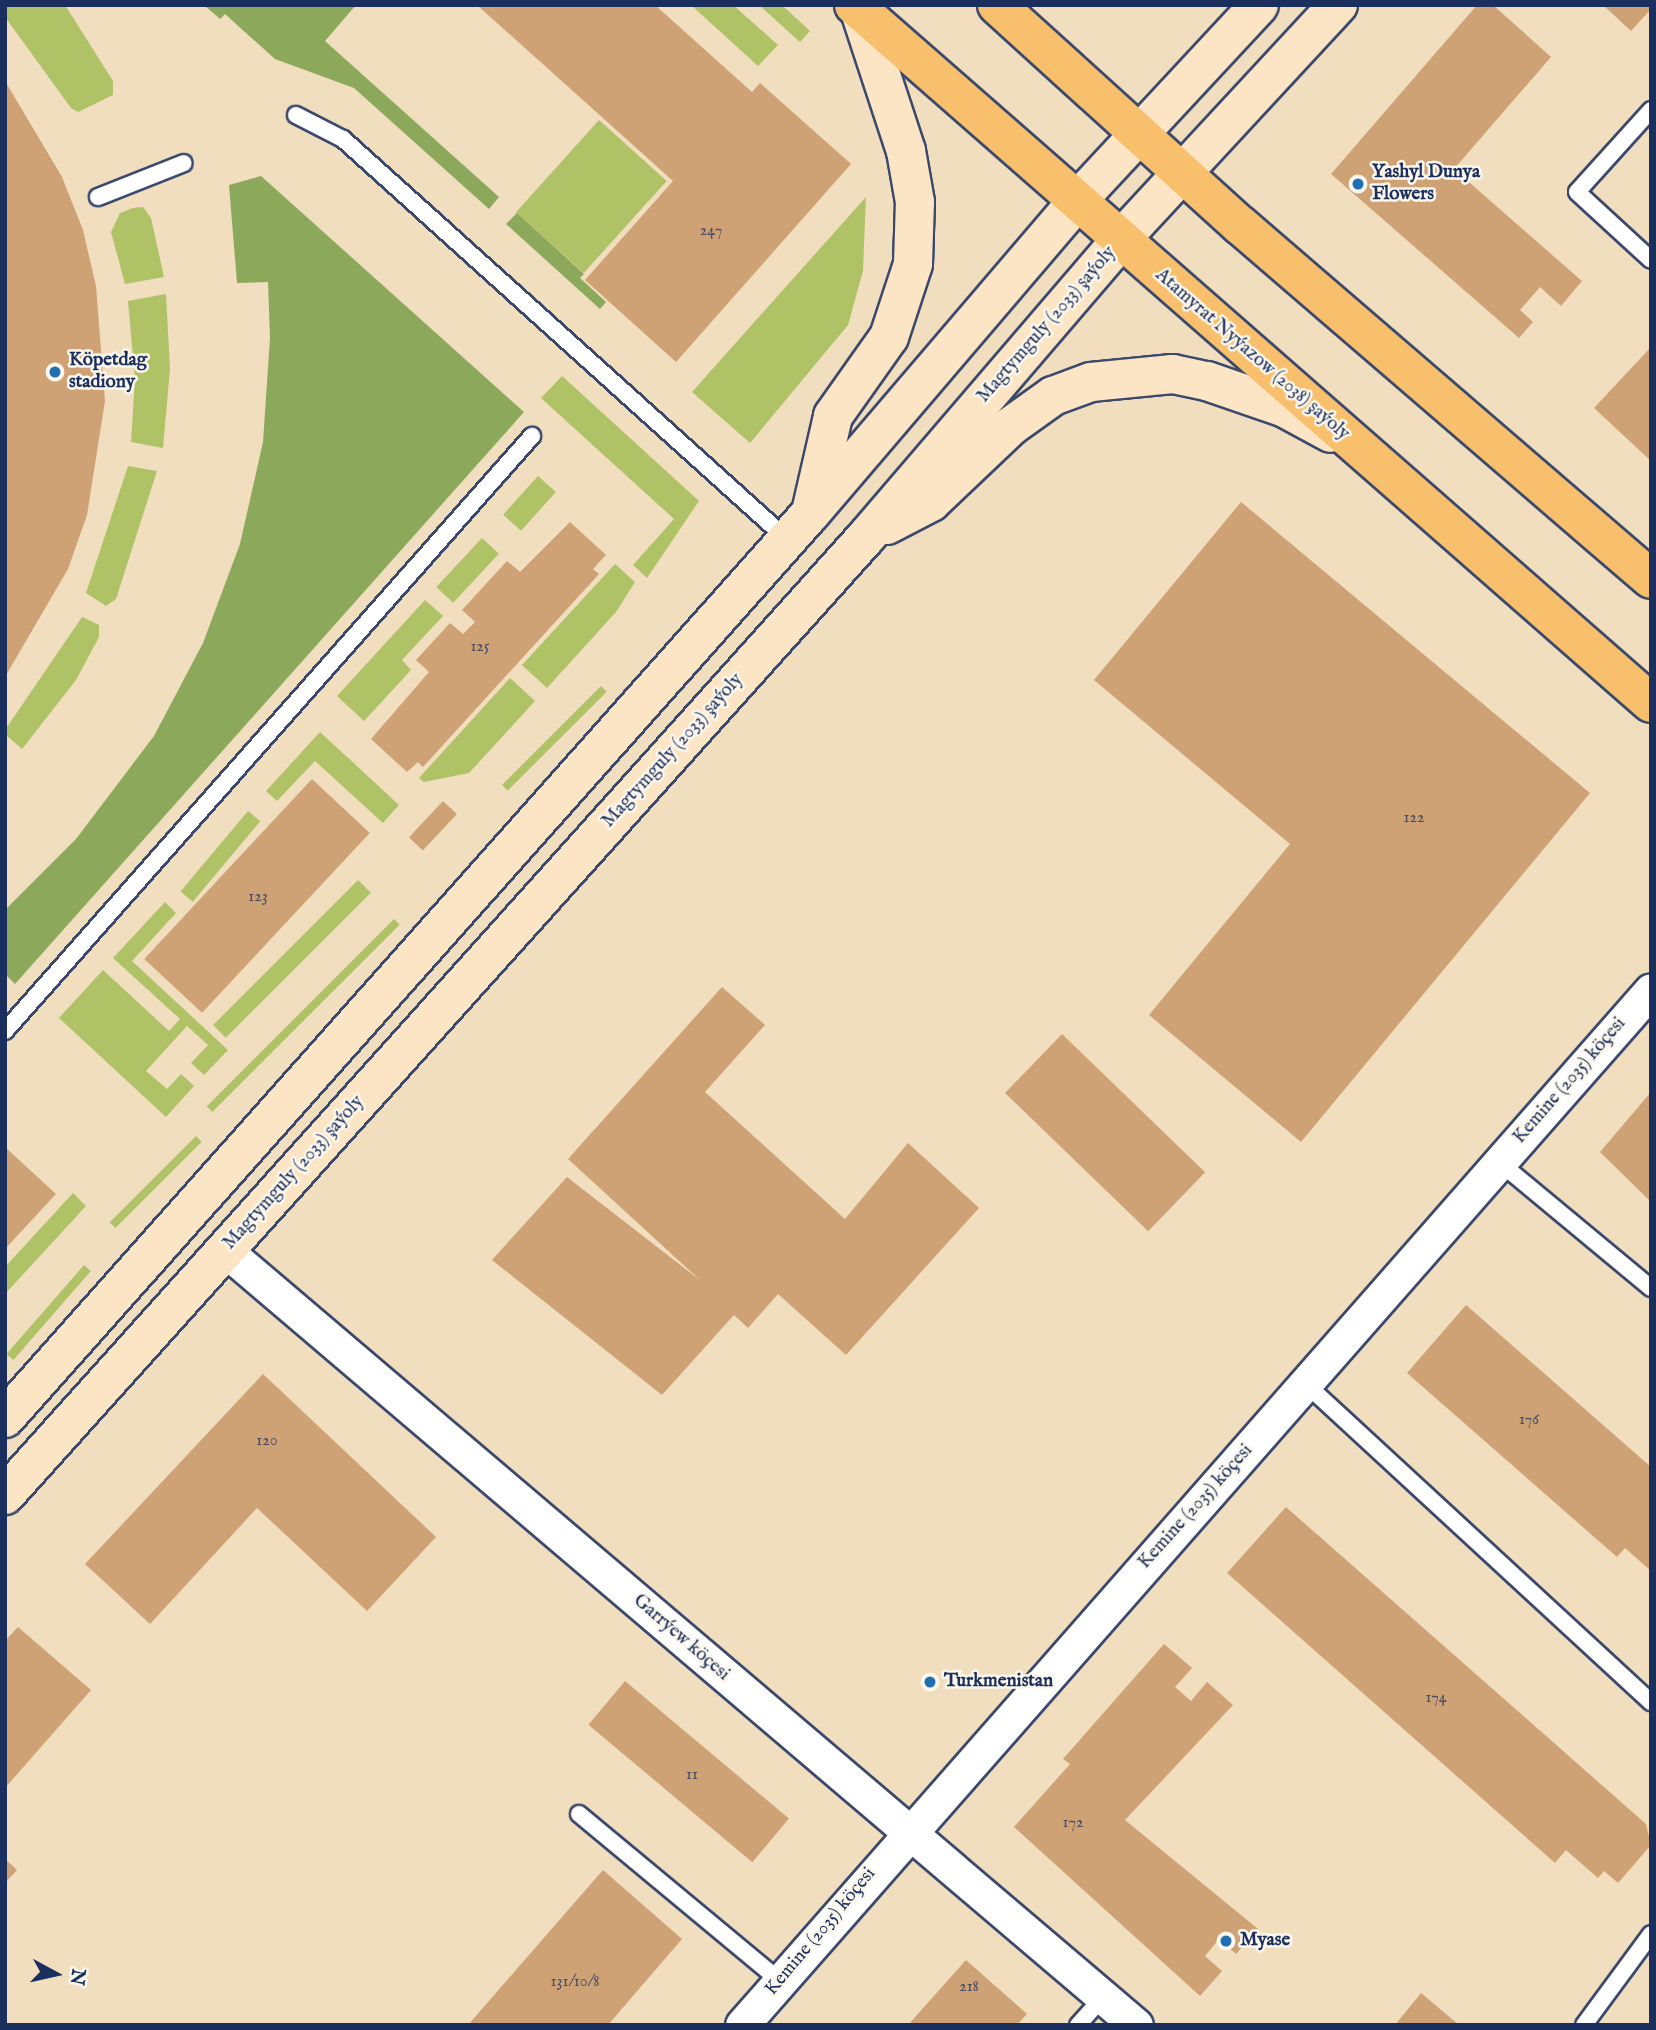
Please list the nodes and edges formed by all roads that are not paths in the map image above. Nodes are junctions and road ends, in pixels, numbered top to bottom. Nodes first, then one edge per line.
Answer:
1 (997, 5) edge
2 (1259, 5) edge
3 (1338, 5) edge
4 (857, 8) edge
5 (1651, 110) edge
6 (296, 115) dead end
7 (1141, 137) junction
8 (184, 163) dead end
9 (1183, 174) junction
10 (98, 197) dead end
11 (1077, 201) junction
12 (1122, 238) junction
13 (1651, 260) edge
14 (532, 436) dead end
15 (1362, 450) junction
16 (799, 527) junction
17 (867, 536) junction
18 (1651, 579) edge
19 (1651, 703) edge
20 (1651, 990) edge
21 (5, 1031) edge
22 (1499, 1162) junction
23 (225, 1250) junction
24 (1651, 1288) edge
25 (1306, 1384) junction
26 (5, 1418) edge
27 (5, 1495) edge
28 (1651, 1702) edge
29 (579, 1814) dead end
30 (906, 1832) junction
31 (1651, 1934) edge
32 (780, 1981) junction
33 (1103, 1997) junction
34 (742, 2025) edge
35 (1078, 2025) edge
36 (1136, 2025) edge
37 (1584, 2025) edge

1 - 7 main road
2 - 7 main road
3 - 9 main road, Magtymguly (2033) şaýoly
4 - 11 main road, Atamyrat Nyýazow (2038) şaýoly
4 - 16 main road
5 - 13 lane
6 - 16 lane
7 - 9 main road
7 - 11 main road
8 - 10 lane
9 - 12 main road, Magtymguly (2033) şaýoly
9 - 18 main road
11 - 12 main road, Atamyrat Nyýazow (2038) şaýoly
11 - 16 main road
12 - 15 main road, Atamyrat Nyýazow (2038) şaýoly
12 - 17 main road, Magtymguly (2033) şaýoly
14 - 21 lane
15 - 17 main road
15 - 19 main road, Atamyrat Nyýazow (2038) şaýoly
16 - 26 main road
17 - 23 main road, Magtymguly (2033) şaýoly
20 - 22 street, Kemine (2035) köçesi
22 - 24 lane
22 - 25 street, Kemine (2035) köçesi
23 - 27 main road, Magtymguly (2033) şaýoly
23 - 30 street, Garrýew köçesi
25 - 28 lane
25 - 30 street, Kemine (2035) köçesi
29 - 32 lane
30 - 32 street, Kemine (2035) köçesi
30 - 33 street, Garrýew köçesi
31 - 37 lane
32 - 34 street, Kemine (2035) köçesi
33 - 35 lane
33 - 36 street, Garrýew köçesi

